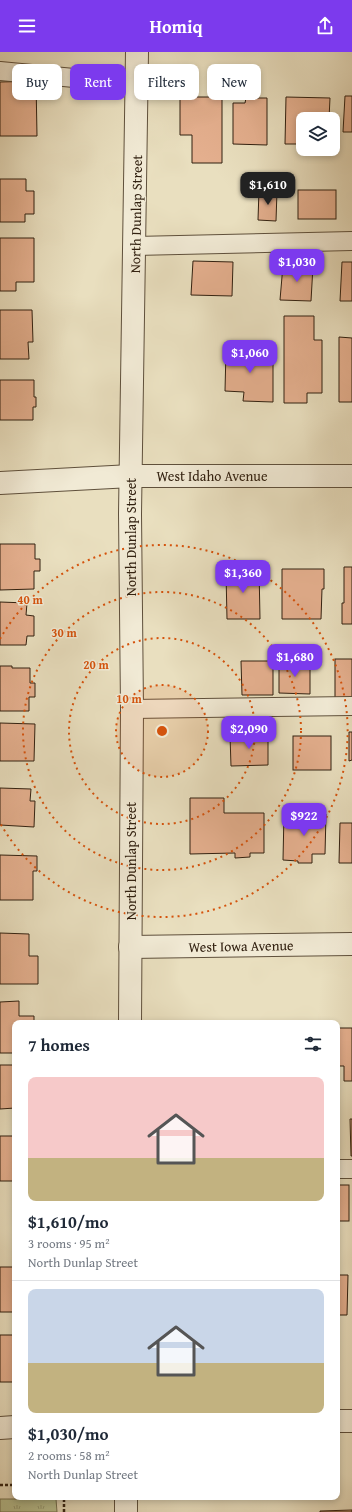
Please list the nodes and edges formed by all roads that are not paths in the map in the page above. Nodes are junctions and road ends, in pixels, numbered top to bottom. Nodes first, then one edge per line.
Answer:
1 (137, 52) edge
2 (137, 64) edge
3 (0, 71) edge
4 (134, 84) edge
5 (137, 100) edge
6 (352, 241) edge
7 (136, 246) junction
8 (131, 476) junction
9 (352, 476) edge
10 (0, 483) edge
11 (352, 706) edge
12 (132, 709) junction
13 (352, 944) edge
14 (130, 947) junction
15 (130, 1020) edge
16 (340, 1169) edge
17 (352, 1169) edge
18 (340, 1421) edge
19 (352, 1421) edge
20 (12, 1427) edge
21 (0, 1428) edge
22 (126, 1500) edge
23 (126, 1512) edge

1 - 2 street, North Dunlap Street
3 - 4 lane
5 - 7 street, North Dunlap Street
6 - 7 lane
7 - 8 street, North Dunlap Street
8 - 9 street, West Idaho Avenue
8 - 10 street, West Idaho Avenue
8 - 12 street, North Dunlap Street
11 - 12 lane
12 - 14 street, North Dunlap Street
13 - 14 street, West Iowa Avenue
14 - 15 street, North Dunlap Street
16 - 17 lane
18 - 19 street
20 - 21 street
22 - 23 street

